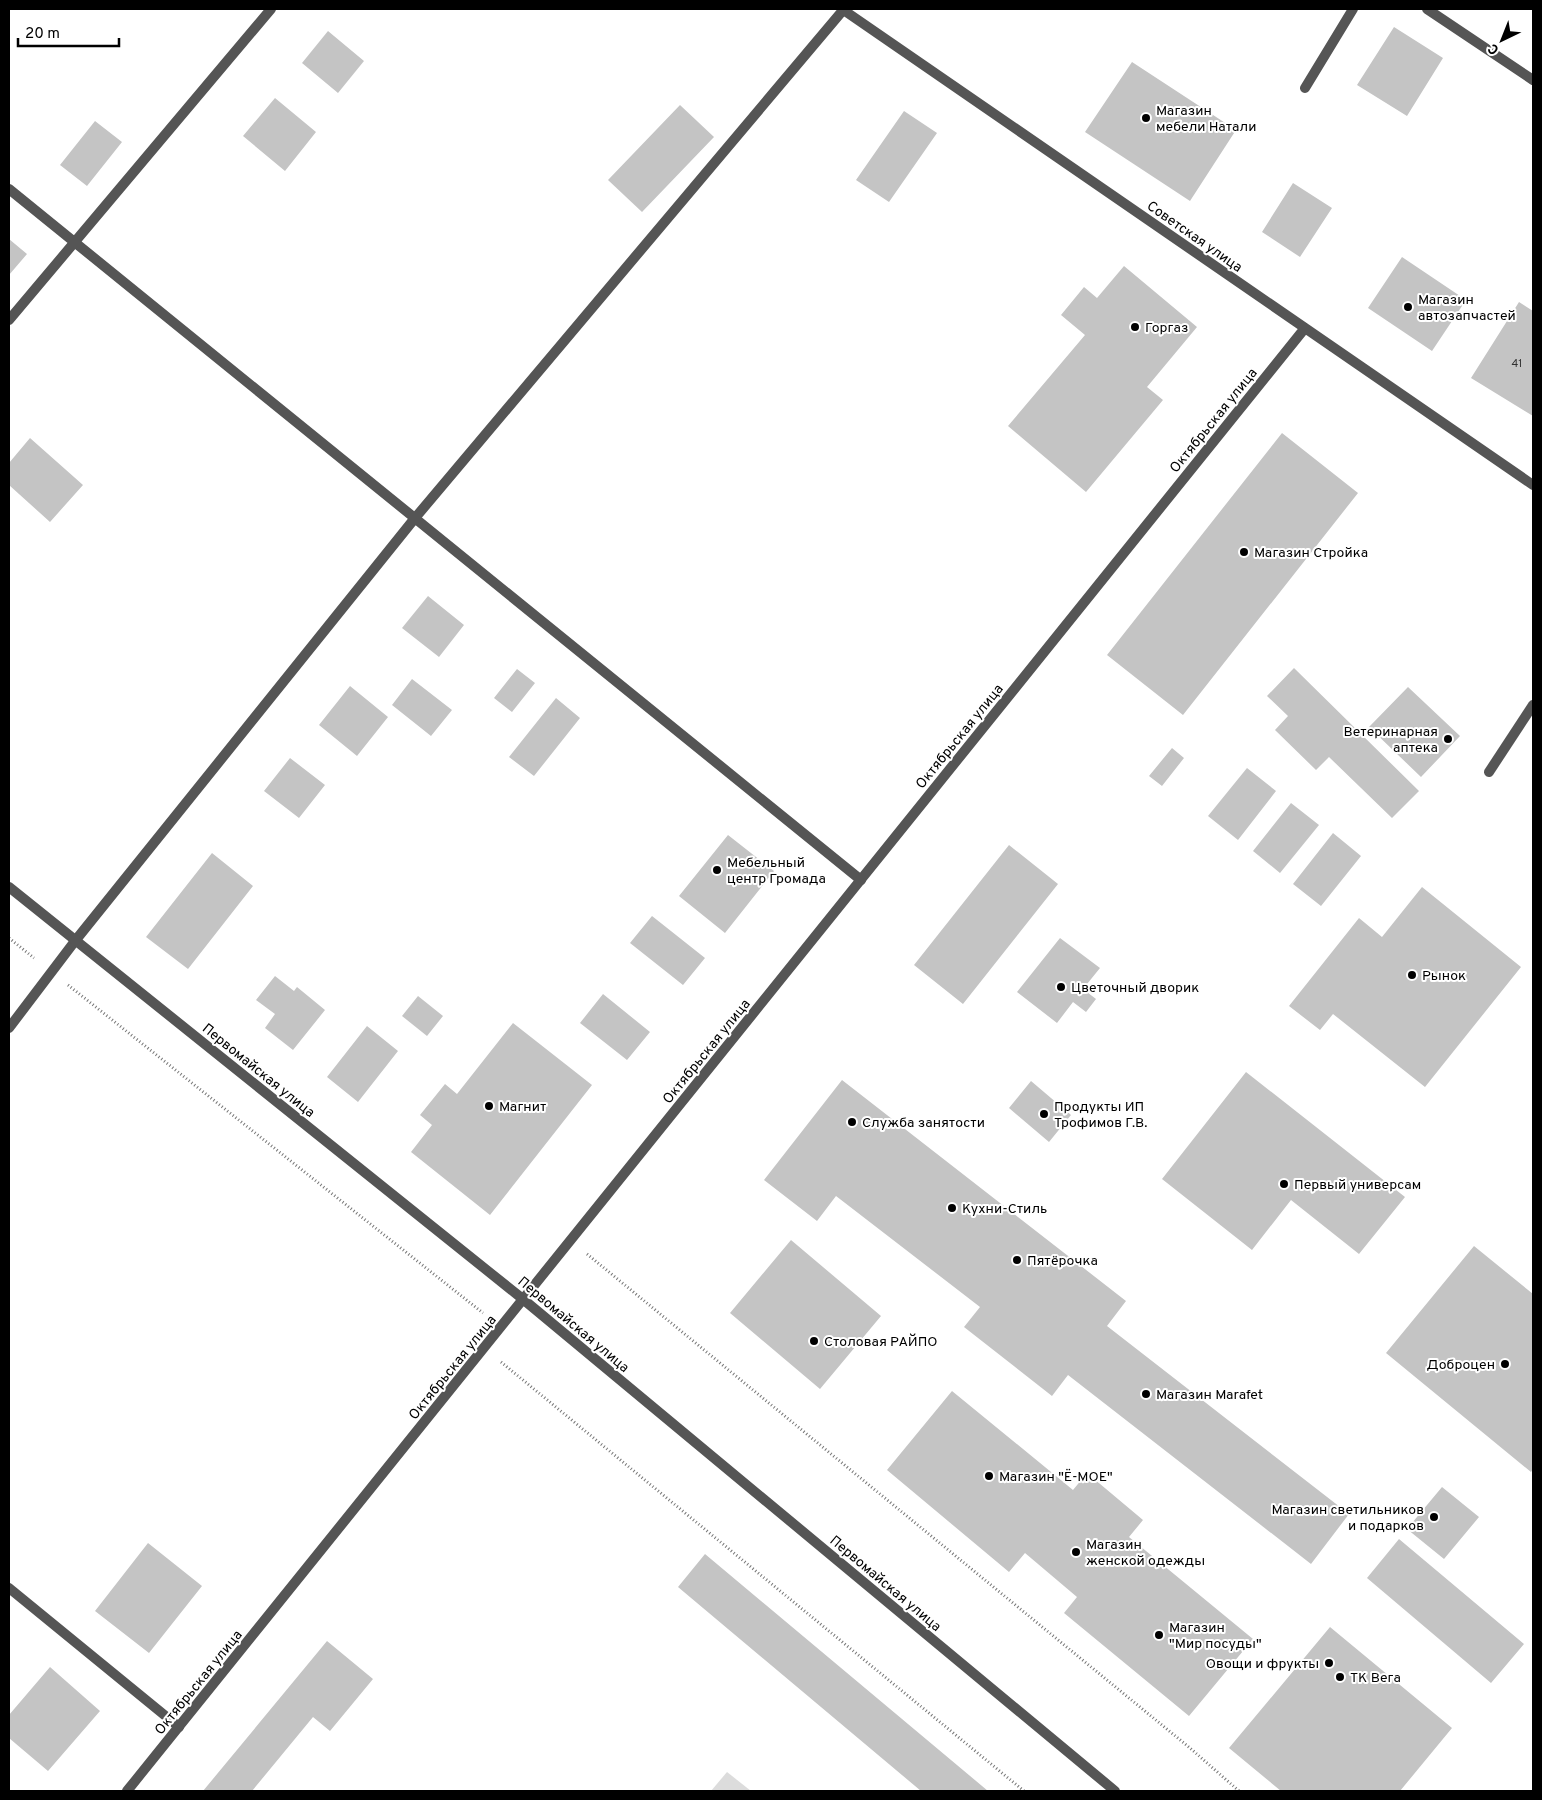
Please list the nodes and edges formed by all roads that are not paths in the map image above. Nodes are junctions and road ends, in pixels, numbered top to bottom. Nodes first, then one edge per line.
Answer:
1 (271, 9) edge
2 (843, 9) edge
3 (1353, 9) edge
4 (1427, 9) edge
5 (1533, 80) edge
6 (1305, 88) dead end
7 (9, 189) edge
8 (73, 241) junction
9 (9, 320) edge
10 (1305, 328) junction
11 (1533, 484) edge
12 (415, 518) junction
13 (1533, 706) edge
14 (1489, 772) dead end
15 (861, 880) junction
16 (9, 887) edge
17 (76, 941) junction
18 (9, 1028) edge
19 (524, 1300) junction
20 (9, 1588) edge
21 (179, 1727) junction
22 (127, 1791) edge
23 (1115, 1791) edge

1 - 8 street
2 - 10 street, Советская улица
2 - 12 street
3 - 6 street
4 - 5 street
7 - 8 street
8 - 9 street
8 - 12 street
10 - 11 street, Советская улица
10 - 15 street, Октябрьская улица
12 - 15 street
12 - 17 street
13 - 14 street
15 - 19 street, Октябрьская улица
16 - 17 street, Первомайская улица
17 - 18 street
17 - 19 street, Первомайская улица
19 - 21 street, Октябрьская улица
19 - 23 street, Первомайская улица
20 - 21 street
21 - 22 street, Октябрьская улица

